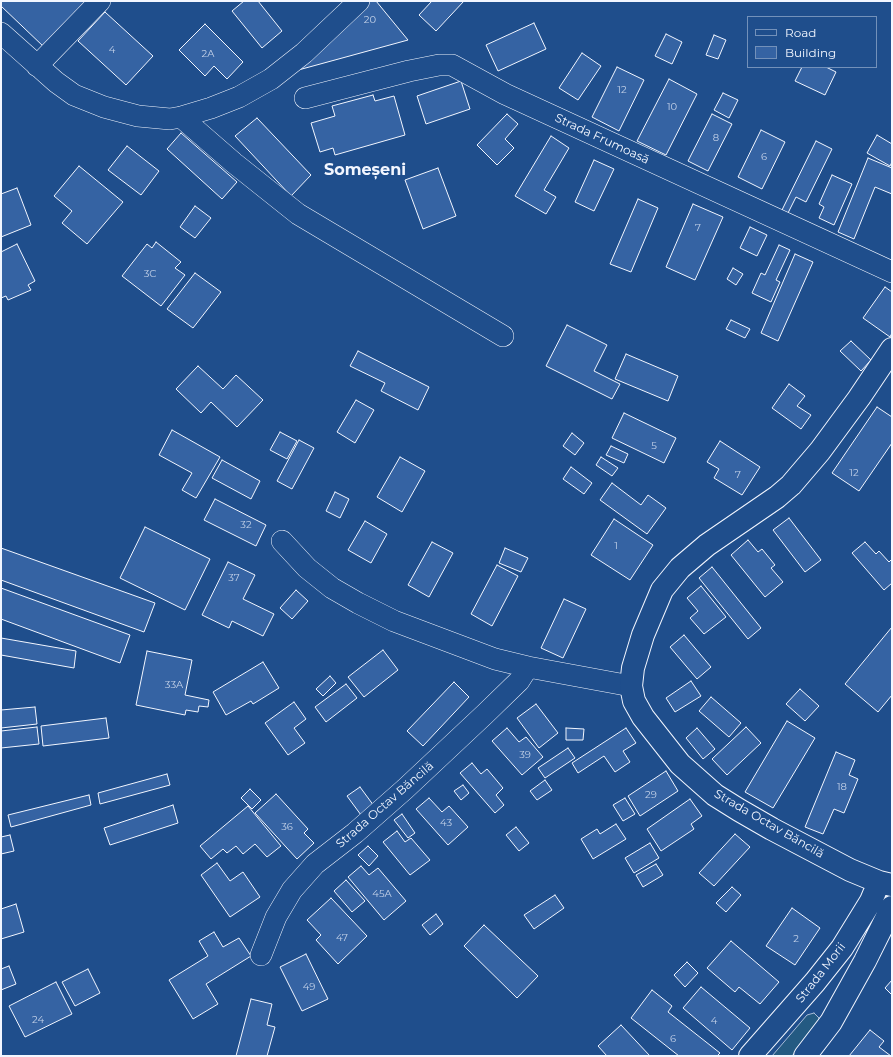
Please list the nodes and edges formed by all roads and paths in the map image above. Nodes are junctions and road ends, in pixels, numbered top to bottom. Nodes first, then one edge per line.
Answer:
1 (100, 1) edge
2 (359, 1) edge
3 (1, 33) edge
4 (37, 66) junction
5 (305, 98) dead end
6 (181, 117) junction
7 (892, 272) edge
8 (503, 336) dead end
9 (892, 349) edge
10 (282, 541) dead end
11 (528, 668) junction
12 (631, 686) junction
13 (886, 884) edge
14 (892, 907) edge
15 (261, 954) dead end
16 (750, 1056) edge
17 (805, 1056) edge

1 - 4 street
2 - 6 street
3 - 4 street
4 - 6 street
5 - 7 street, Strada Frumoasă
6 - 8 street
9 - 12 street
10 - 11 street
11 - 12 street
11 - 15 street, Strada Octav Băncilă
12 - 13 street, Strada Octav Băncilă
13 - 16 street, Strada Morii
14 - 17 street

